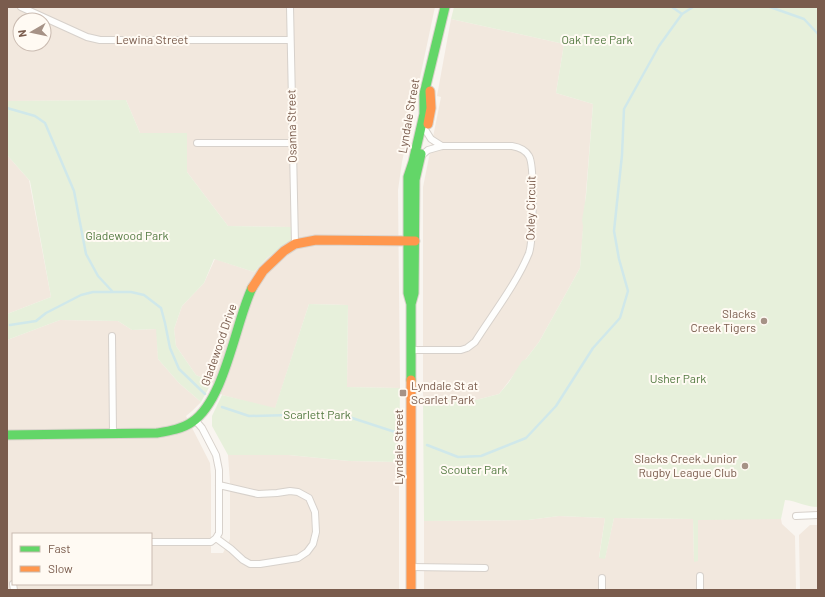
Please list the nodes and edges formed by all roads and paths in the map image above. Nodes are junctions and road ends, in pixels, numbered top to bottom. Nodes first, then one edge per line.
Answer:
1 (21, 7) edge
2 (290, 7) edge
3 (445, 7) edge
4 (440, 28) junction
5 (290, 40) junction
6 (426, 131) junction
7 (197, 143) dead end
8 (293, 143) junction
9 (442, 146) junction
10 (421, 156) junction
11 (411, 241) junction
12 (295, 244) junction
13 (112, 336) dead end
14 (411, 350) junction
15 (196, 420) junction
16 (113, 434) junction
17 (7, 435) edge
18 (219, 485) junction
19 (818, 515) edge
20 (796, 516) dead end
21 (216, 538) junction
22 (152, 542) edge
23 (411, 567) junction
24 (485, 568) dead end
25 (700, 576) dead end
26 (602, 578) dead end
27 (412, 590) edge
28 (602, 590) edge
29 (700, 590) edge

1 - 5 street, Lewina Street
2 - 5 street, Osanna Street
3 - 4 street, Lyndale Street
4 - 6 street, Lyndale Street
4 - 11 street, Lyndale Street
5 - 8 street, Osanna Street
6 - 9 street
6 - 10 street, Lyndale Street
7 - 8 street
8 - 12 street, Osanna Street
9 - 10 street, Oxley Circuit
9 - 14 street, Oxley Circuit
10 - 11 street, Lyndale Street
11 - 12 street, Gladewood Drive
11 - 14 street, Lyndale Street
12 - 15 street, Gladewood Drive
13 - 16 street
14 - 23 street, Lyndale Street
15 - 16 street, Gladewood Drive
15 - 18 street
16 - 17 street, Gladewood Drive
18 - 21 street
18 - 21 street
19 - 20 street
21 - 22 street
23 - 24 street
23 - 27 street, Lyndale Street
25 - 29 street
26 - 28 street

